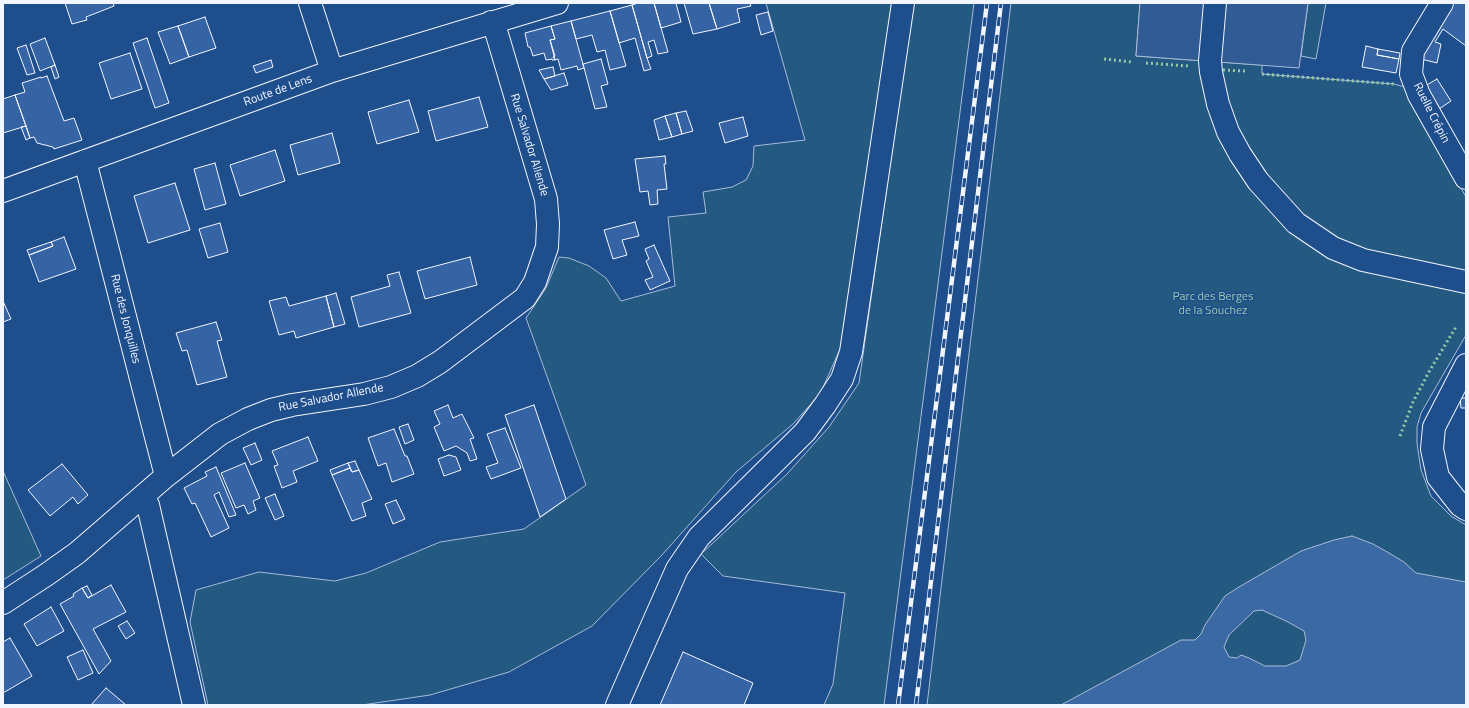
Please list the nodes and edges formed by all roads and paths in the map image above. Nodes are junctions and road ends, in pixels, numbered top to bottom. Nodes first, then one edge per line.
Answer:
1 (310, 3) edge
2 (557, 3) edge
3 (903, 3) edge
4 (1215, 3) edge
5 (1442, 3) edge
6 (491, 22) junction
7 (332, 71) junction
8 (85, 161) junction
9 (1466, 178) edge
10 (3, 191) edge
11 (1466, 282) edge
12 (1466, 365) edge
13 (166, 476) junction
14 (143, 496) junction
15 (1466, 509) edge
16 (3, 603) edge
17 (194, 705) edge
18 (617, 705) edge

1 - 7 street
2 - 6 street, Route de Lens
3 - 18 street
4 - 11 street
5 - 9 street, Ruelle Crépin
6 - 7 street, Route de Lens
6 - 13 street, Rue Salvador Allende
7 - 8 street, Route de Lens
8 - 10 street, Route de Lens
8 - 13 street, Rue des Jonquilles
12 - 15 street
13 - 14 street, Rue Salvador Allende
14 - 16 street, Rue Salvador Allende
14 - 17 street

